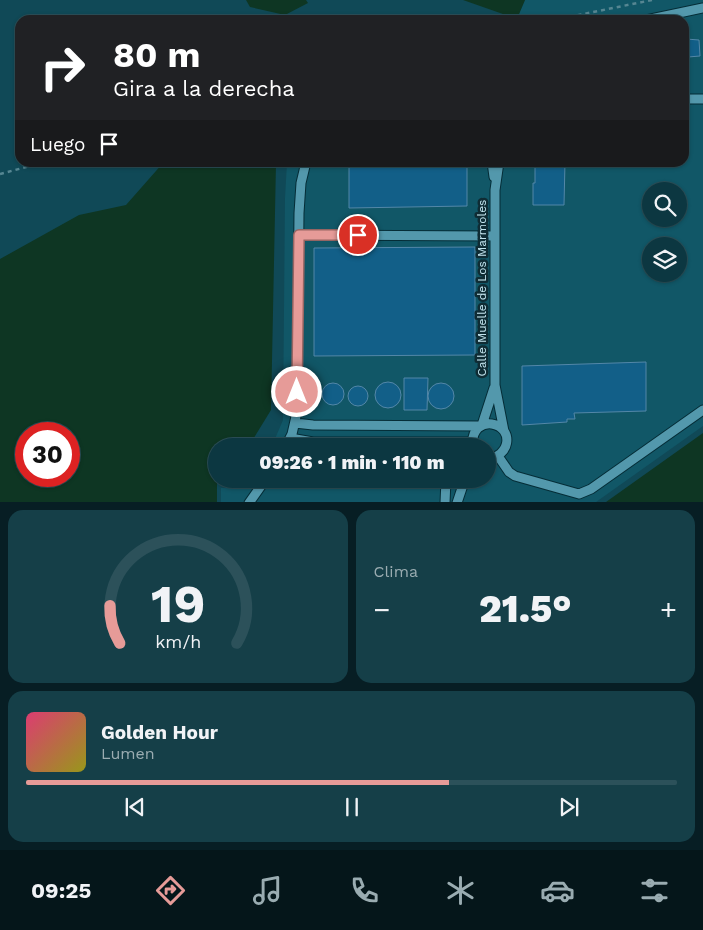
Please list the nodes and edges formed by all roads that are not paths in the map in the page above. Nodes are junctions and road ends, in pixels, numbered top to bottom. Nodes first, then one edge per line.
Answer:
1 (703, 8) edge
2 (670, 15) edge
3 (689, 99) edge
4 (703, 99) edge
5 (305, 167) edge
6 (493, 167) edge
7 (498, 167) edge
8 (495, 190) junction
9 (299, 235) junction
10 (495, 236) junction
11 (495, 385) junction
12 (703, 410) edge
13 (295, 422) junction
14 (481, 426) junction
15 (504, 431) junction
16 (289, 438) edge
17 (472, 438) edge
18 (496, 455) edge
19 (496, 463) edge
20 (260, 488) edge
21 (446, 488) edge
22 (462, 489) edge
23 (250, 502) edge
24 (445, 502) edge
25 (457, 502) edge

1 - 2 street
3 - 4 street
5 - 9 street
6 - 8 street
7 - 8 street
8 - 10 street, Calle Muelle de Los Marmoles
9 - 10 street
9 - 13 street
10 - 11 street, Calle Muelle de Los Marmoles
11 - 14 street, Calle Muelle de Los Marmoles
11 - 15 street, Calle Muelle de Los Marmoles
12 - 19 street
13 - 14 street
13 - 16 street
14 - 15 street
14 - 17 street, Calle Muelle de Los Marmoles
15 - 18 street, Calle Muelle de Los Marmoles
20 - 23 street
21 - 24 street
22 - 25 street

